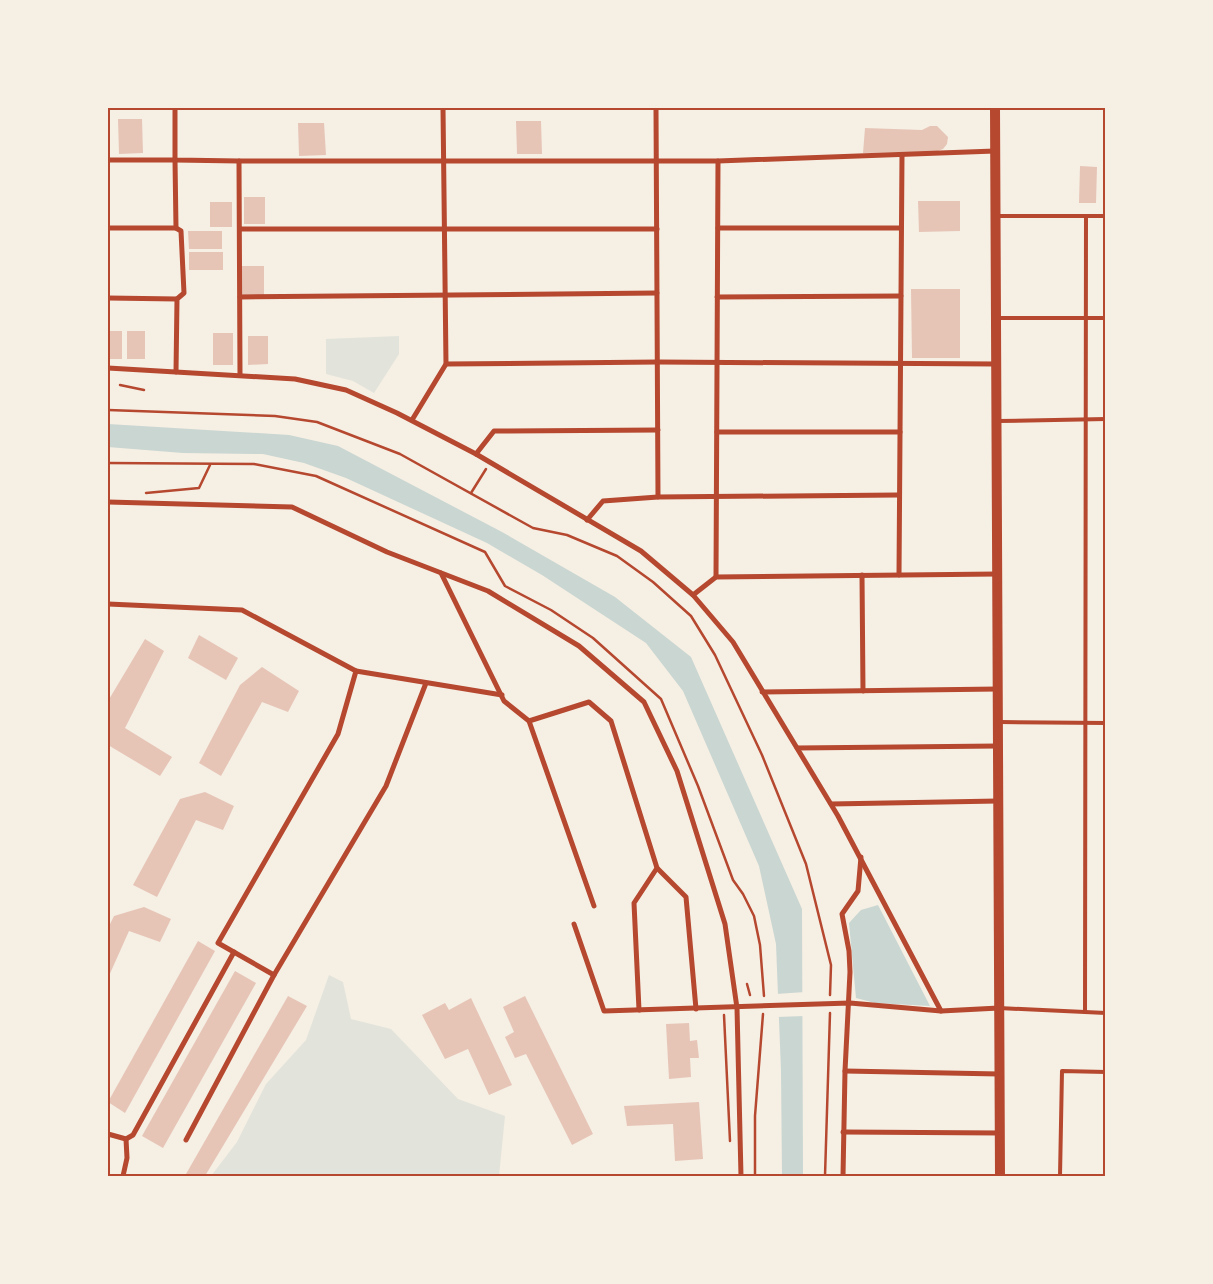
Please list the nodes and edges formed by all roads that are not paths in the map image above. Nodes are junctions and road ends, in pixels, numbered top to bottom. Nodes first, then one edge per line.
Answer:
1 (175, 108) edge
2 (443, 108) edge
3 (656, 108) edge
4 (994, 108) edge
5 (995, 151) junction
6 (902, 155) junction
7 (443, 159) junction
8 (108, 160) edge
9 (175, 160) junction
10 (239, 160) junction
11 (718, 160) junction
12 (656, 161) junction
13 (995, 216) junction
14 (1086, 216) junction
15 (1106, 216) edge
16 (108, 228) edge
17 (176, 228) junction
18 (444, 228) junction
19 (718, 228) junction
20 (902, 228) junction
21 (240, 229) junction
22 (657, 229) junction
23 (657, 293) junction
24 (445, 294) junction
25 (901, 296) junction
26 (240, 297) junction
27 (717, 297) junction
28 (108, 298) edge
29 (177, 299) junction
30 (996, 318) junction
31 (1086, 318) junction
32 (1106, 318) edge
33 (658, 362) junction
34 (717, 363) junction
35 (446, 364) junction
36 (901, 364) junction
37 (996, 364) junction
38 (108, 368) edge
39 (176, 372) junction
40 (240, 375) junction
41 (1106, 419) edge
42 (412, 420) junction
43 (1086, 420) junction
44 (996, 421) junction
45 (658, 430) junction
46 (717, 432) junction
47 (900, 432) junction
48 (476, 454) junction
49 (898, 495) junction
50 (658, 497) junction
51 (716, 497) junction
52 (108, 502) edge
53 (588, 520) junction
54 (441, 572) junction
55 (997, 574) junction
56 (862, 575) junction
57 (899, 575) junction
58 (716, 577) junction
59 (693, 595) junction
60 (108, 604) edge
61 (356, 671) junction
62 (426, 683) junction
63 (998, 689) junction
64 (863, 690) junction
65 (762, 692) junction
66 (502, 695) junction
67 (529, 721) junction
68 (998, 722) junction
69 (1085, 722) junction
70 (1106, 722) edge
71 (998, 746) junction
72 (797, 748) junction
73 (998, 802) junction
74 (830, 804) junction
75 (861, 857) junction
76 (657, 868) junction
77 (594, 906) dead end
78 (574, 924) dead end
79 (234, 952) junction
80 (274, 975) junction
81 (850, 1003) junction
82 (737, 1008) junction
83 (999, 1008) junction
84 (696, 1009) junction
85 (639, 1010) junction
86 (941, 1011) junction
87 (1085, 1012) junction
88 (1106, 1013) edge
89 (845, 1071) junction
90 (1106, 1072) edge
91 (1000, 1074) junction
92 (843, 1132) junction
93 (1000, 1133) junction
94 (108, 1134) edge
95 (126, 1139) junction
96 (186, 1140) dead end
97 (123, 1176) edge
98 (741, 1176) edge
99 (843, 1176) edge
100 (1000, 1176) edge
101 (1060, 1176) edge

1 - 9 street
2 - 7 street
3 - 12 street
4 - 5 main road
5 - 6 street
5 - 13 main road
6 - 11 street
6 - 20 street
7 - 10 street
7 - 12 street
7 - 18 street
8 - 9 street
9 - 10 street
9 - 17 street
10 - 21 street
11 - 12 street
11 - 19 street
12 - 22 street
13 - 14 lane
13 - 30 main road
14 - 15 lane
14 - 31 lane
16 - 17 street
17 - 29 street
18 - 21 street
18 - 22 street
18 - 24 street
19 - 20 street
19 - 27 street
20 - 25 street
21 - 26 street
22 - 23 street
23 - 24 street
23 - 33 street
24 - 26 street
24 - 35 street
25 - 27 street
25 - 36 street
26 - 40 street
27 - 34 street
28 - 29 street
29 - 39 street
30 - 31 lane
30 - 37 main road
31 - 32 lane
31 - 43 lane
33 - 34 street
33 - 35 street
33 - 45 street
34 - 36 street
34 - 46 street
35 - 42 street
36 - 37 street
36 - 47 street
37 - 44 main road
38 - 39 street
39 - 40 street
40 - 42 street
41 - 43 lane
42 - 48 street
43 - 44 lane
43 - 69 lane
44 - 55 main road
45 - 48 street
45 - 50 street
46 - 47 street
46 - 51 street
47 - 49 street
48 - 53 street
49 - 51 street
49 - 57 street
50 - 51 street
50 - 53 street
51 - 58 street
52 - 54 street
53 - 59 street
54 - 66 street
54 - 82 street
55 - 57 street
55 - 63 main road
56 - 57 street
56 - 58 street
56 - 64 street
58 - 59 street
59 - 65 street
60 - 61 street
61 - 62 street
61 - 79 street
62 - 66 street
62 - 80 street
63 - 64 street
63 - 68 main road
64 - 65 street
65 - 72 street
66 - 67 street
67 - 76 street
67 - 77 street
68 - 69 lane
68 - 71 main road
69 - 70 lane
69 - 87 lane
71 - 72 street
71 - 73 main road
72 - 74 street
73 - 74 street
73 - 83 main road
74 - 75 street
75 - 81 street
75 - 86 street
76 - 84 street
76 - 85 street
78 - 85 street
79 - 80 street
79 - 95 street
80 - 96 street
81 - 82 street
81 - 86 street
81 - 89 street
82 - 84 street
82 - 98 street
83 - 86 street
83 - 87 lane
83 - 91 main road
84 - 85 street
87 - 88 lane
89 - 91 street
89 - 92 street
90 - 101 lane
91 - 93 main road
92 - 93 street
92 - 99 street
93 - 100 main road
94 - 95 street
95 - 97 street

